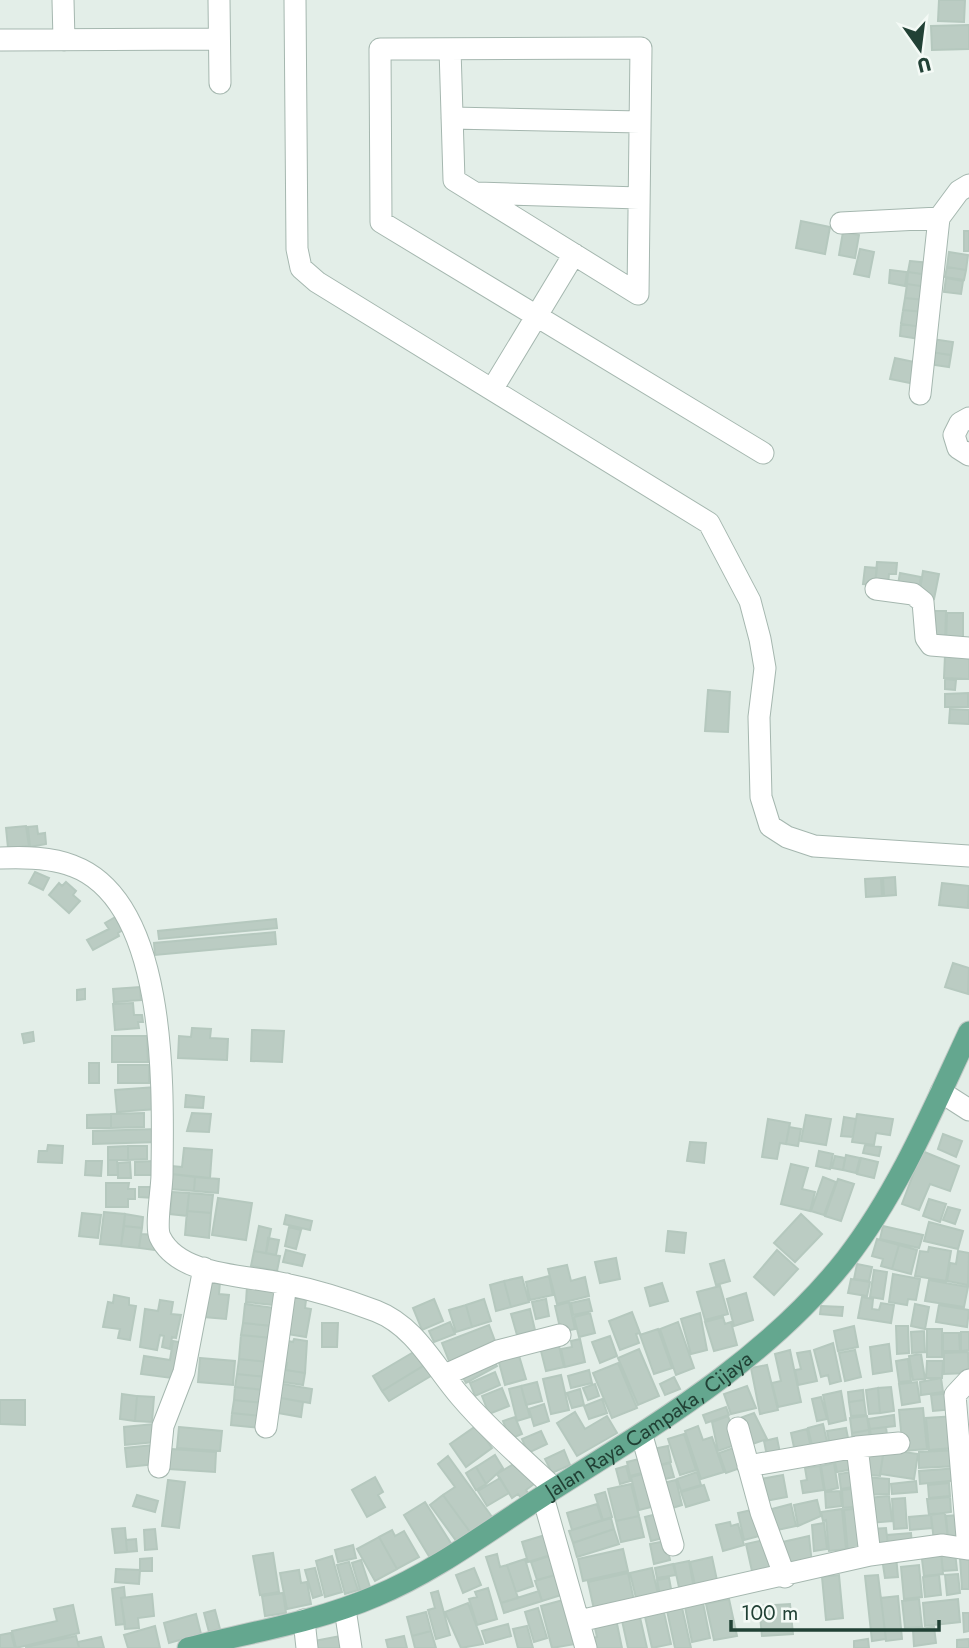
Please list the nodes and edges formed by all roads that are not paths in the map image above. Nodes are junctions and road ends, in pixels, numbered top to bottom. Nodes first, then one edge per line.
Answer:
1 (63, 0) edge
2 (219, 0) edge
3 (295, 0) edge
4 (219, 39) junction
5 (0, 40) edge
6 (64, 40) junction
7 (450, 49) junction
8 (220, 83) dead end
9 (452, 118) junction
10 (640, 122) junction
11 (969, 185) edge
12 (475, 193) junction
13 (639, 198) junction
14 (939, 218) junction
15 (841, 223) dead end
16 (574, 254) junction
17 (536, 316) junction
18 (493, 388) junction
19 (920, 394) dead end
20 (969, 418) edge
21 (763, 453) dead end
22 (969, 455) edge
23 (876, 589) dead end
24 (969, 648) edge
25 (969, 856) edge
26 (0, 858) edge
27 (969, 1032) edge
28 (941, 1092) junction
29 (969, 1110) edge
30 (204, 1268) junction
31 (286, 1284) junction
32 (560, 1335) dead end
33 (445, 1375) junction
34 (969, 1380) edge
35 (266, 1427) dead end
36 (738, 1428) dead end
37 (642, 1436) junction
38 (899, 1443) dead end
39 (857, 1447) junction
40 (748, 1466) junction
41 (159, 1467) dead end
42 (548, 1493) junction
43 (673, 1545) dead end
44 (968, 1549) edge
45 (870, 1555) junction
46 (785, 1577) junction
47 (345, 1609) junction
48 (304, 1620) junction
49 (579, 1621) junction
50 (223, 1643) edge
51 (188, 1648) edge
52 (307, 1648) edge
53 (351, 1648) edge
54 (586, 1648) edge

1 - 6 street
2 - 4 street
3 - 18 street
4 - 6 street
4 - 8 street
5 - 6 street
7 - 9 street
7 - 10 street
7 - 17 street
9 - 10 street
9 - 12 street
10 - 13 street
11 - 14 street
12 - 13 street
12 - 16 street
13 - 16 street
14 - 15 street
14 - 19 street
16 - 17 street
17 - 18 street
17 - 21 street
18 - 25 street
20 - 22 street
23 - 24 street
26 - 30 street
27 - 28 main road, Jalan Raya Campaka, Cijaya
28 - 29 street
28 - 37 main road, Jalan Raya Campaka, Cijaya
30 - 31 street
30 - 41 street
31 - 33 street
31 - 35 street
32 - 33 street
33 - 42 street
34 - 44 street
36 - 40 street
37 - 42 main road, Jalan Raya Campaka, Cijaya
37 - 43 street
38 - 39 street
39 - 40 street
39 - 45 street
40 - 46 street
42 - 47 main road, Jalan Raya Campaka, Cijaya
42 - 49 street
44 - 45 street
45 - 46 street
46 - 49 street
47 - 48 main road, Jalan Raya Campaka, Cijaya
47 - 53 street
48 - 50 main road, Jalan Raya Campaka, Cijaya
48 - 52 street
49 - 54 street
50 - 51 main road, Jalan Raya Campaka, Cijaya

